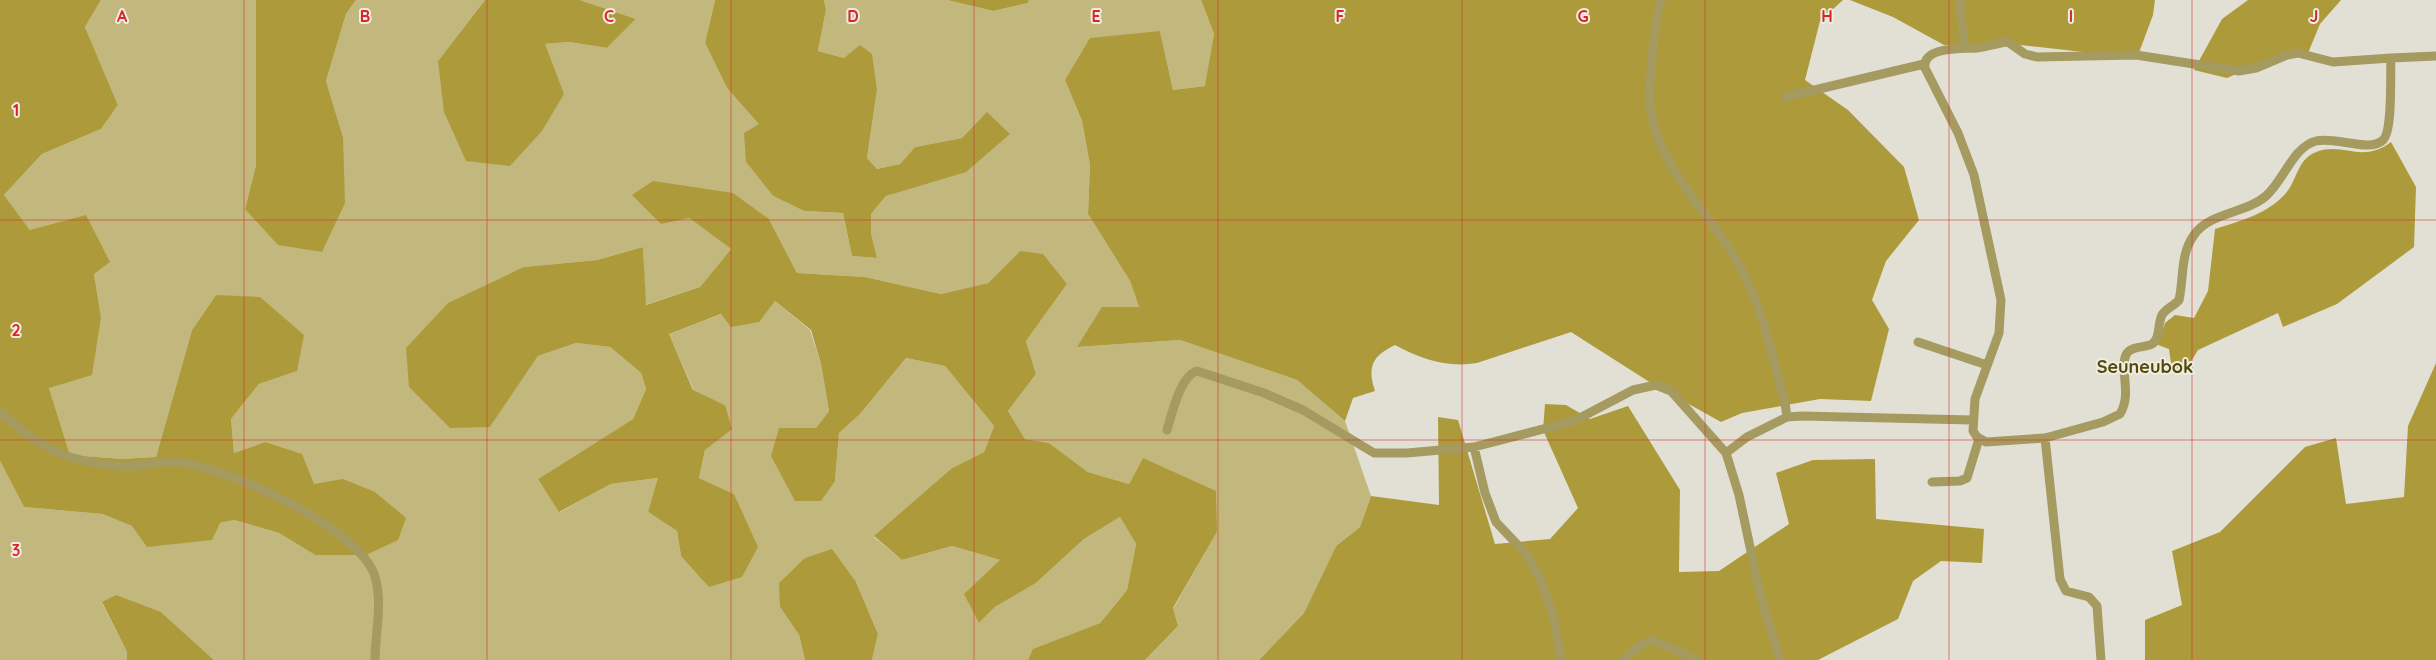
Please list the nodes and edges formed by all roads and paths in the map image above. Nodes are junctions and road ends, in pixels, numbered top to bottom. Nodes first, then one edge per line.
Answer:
1 (1661, 0) edge
2 (1960, 0) edge
3 (1964, 48) junction
4 (2436, 56) edge
5 (2391, 58) junction
6 (1924, 64) junction
7 (1785, 97) dead end
8 (1918, 342) dead end
9 (1987, 365) junction
10 (0, 412) edge
11 (1787, 417) junction
12 (1972, 420) junction
13 (1168, 430) dead end
14 (2045, 438) junction
15 (1979, 439) junction
16 (1474, 447) junction
17 (1726, 453) junction
18 (1932, 482) dead end
19 (374, 660) edge
20 (1561, 660) edge
21 (1623, 660) edge
22 (1697, 660) edge
23 (1780, 660) edge
24 (2101, 660) edge

1 - 11 street
2 - 3 street
3 - 5 street
3 - 6 street
4 - 5 street
5 - 14 street
6 - 7 street
6 - 9 street
8 - 9 street
9 - 12 street
10 - 19 street
11 - 12 street
11 - 17 street
12 - 15 street
13 - 16 street
14 - 15 street
14 - 24 street
15 - 18 street
16 - 17 street
16 - 20 street
17 - 23 street
21 - 22 street

